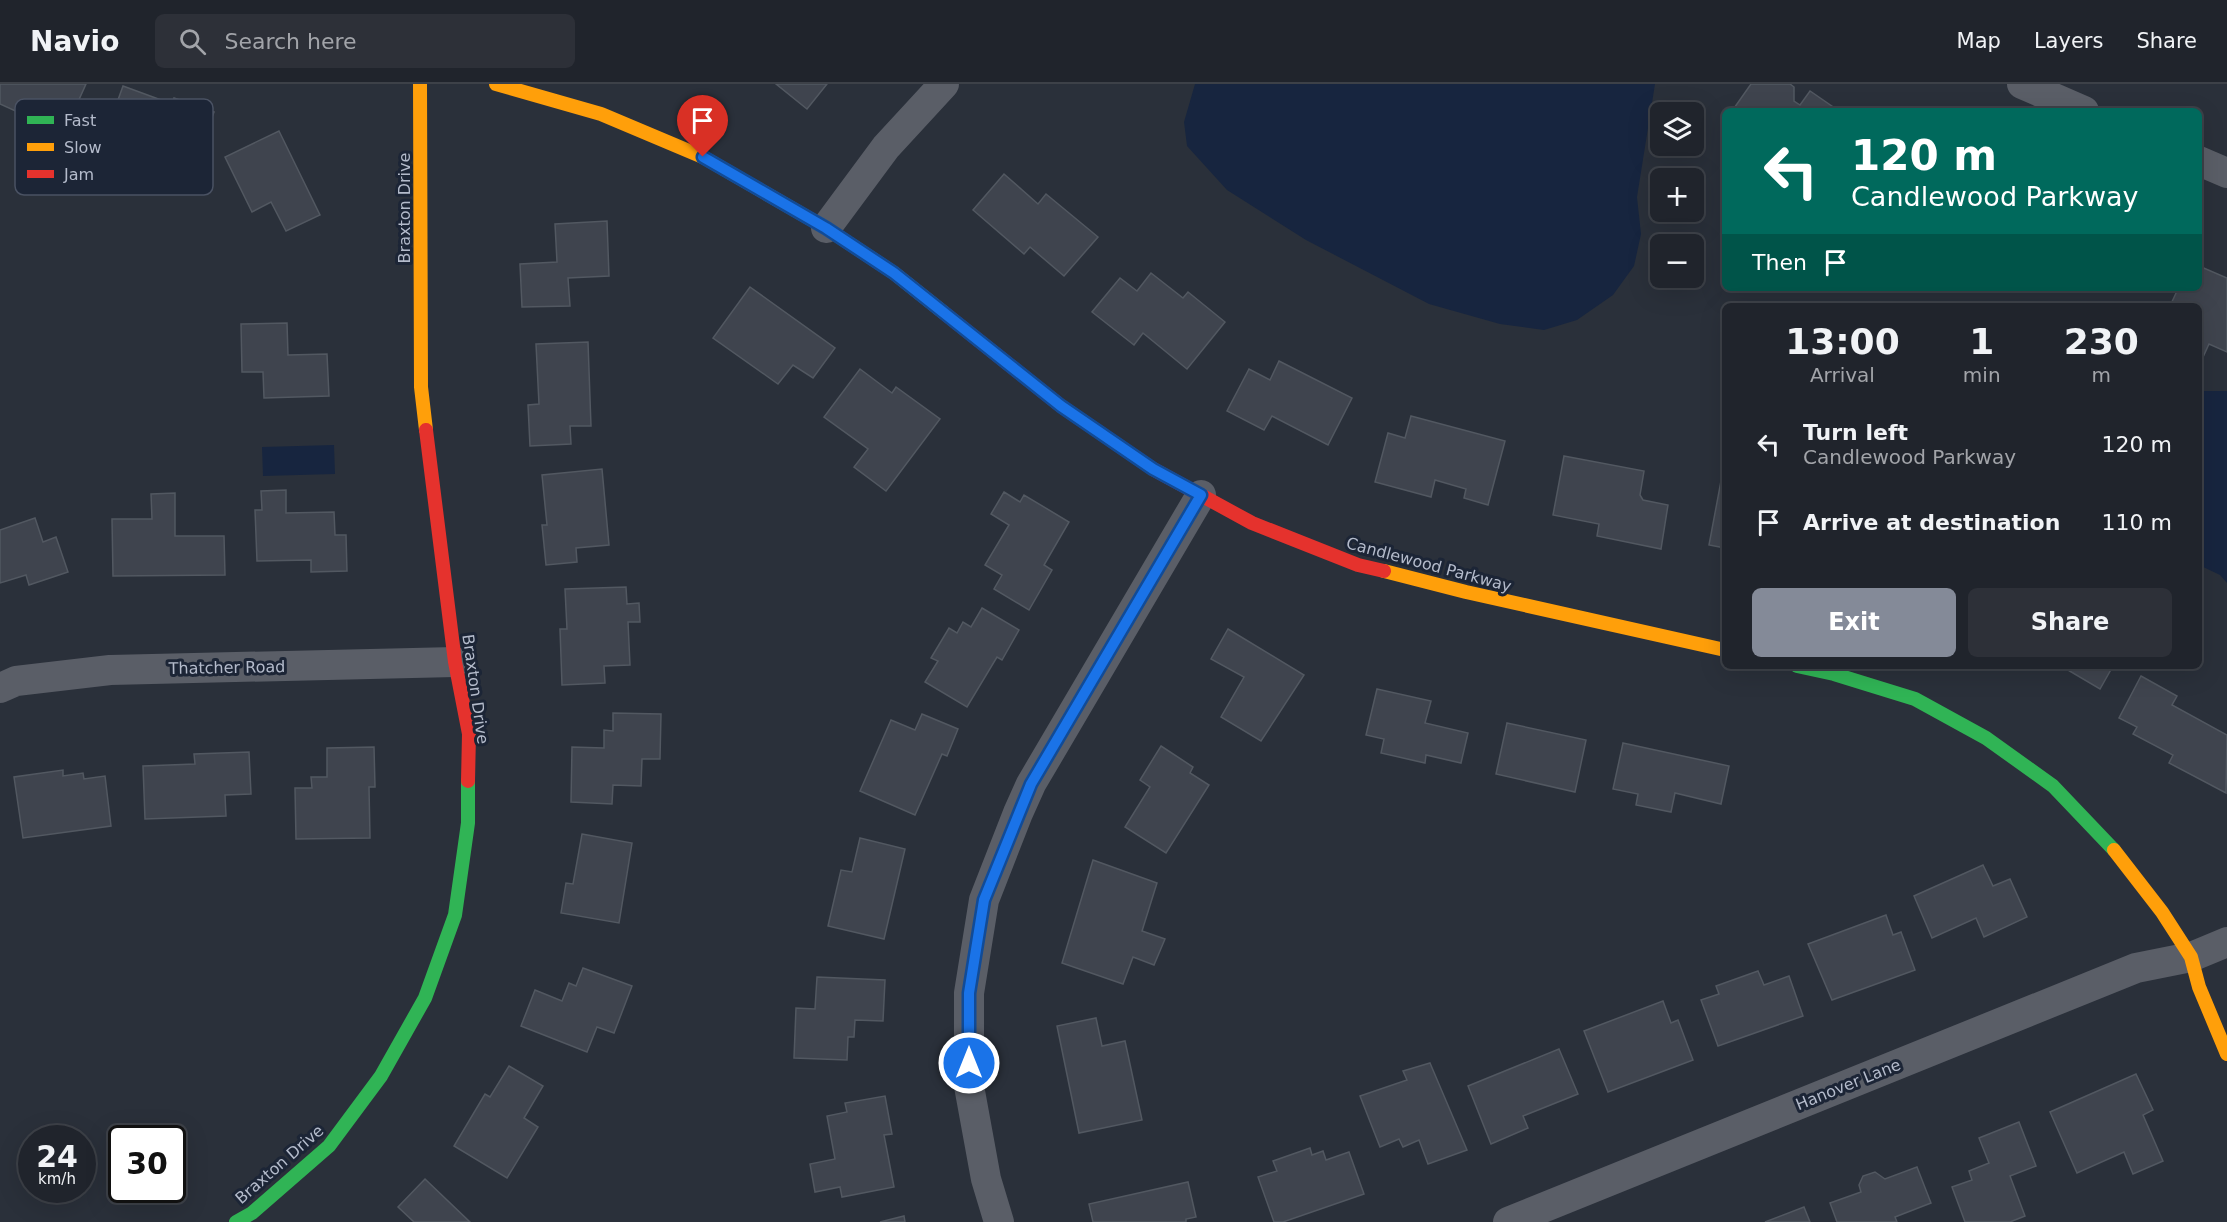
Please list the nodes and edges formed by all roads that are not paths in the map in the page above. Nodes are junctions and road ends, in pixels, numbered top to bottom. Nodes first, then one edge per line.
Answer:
1 (420, 84) edge
2 (496, 84) edge
3 (944, 84) edge
4 (2022, 84) edge
5 (2077, 108) edge
6 (2202, 162) edge
7 (2227, 173) edge
8 (826, 228) junction
9 (1201, 495) junction
10 (1722, 649) edge
11 (455, 662) junction
12 (1811, 669) edge
13 (0, 688) edge
14 (2227, 942) edge
15 (2191, 957) junction
16 (2227, 1054) edge
17 (236, 1222) edge
18 (999, 1222) edge
19 (1508, 1222) edge

1 - 11 street, Braxton Drive
2 - 8 street, Candlewood Parkway
3 - 8 street
4 - 5 street
6 - 7 street
8 - 9 street, Candlewood Parkway
9 - 10 street, Candlewood Parkway
9 - 18 street
11 - 13 street, Thatcher Road
11 - 17 street, Braxton Drive
12 - 15 street
14 - 15 street, Hanover Lane
15 - 16 street
15 - 19 street, Hanover Lane

